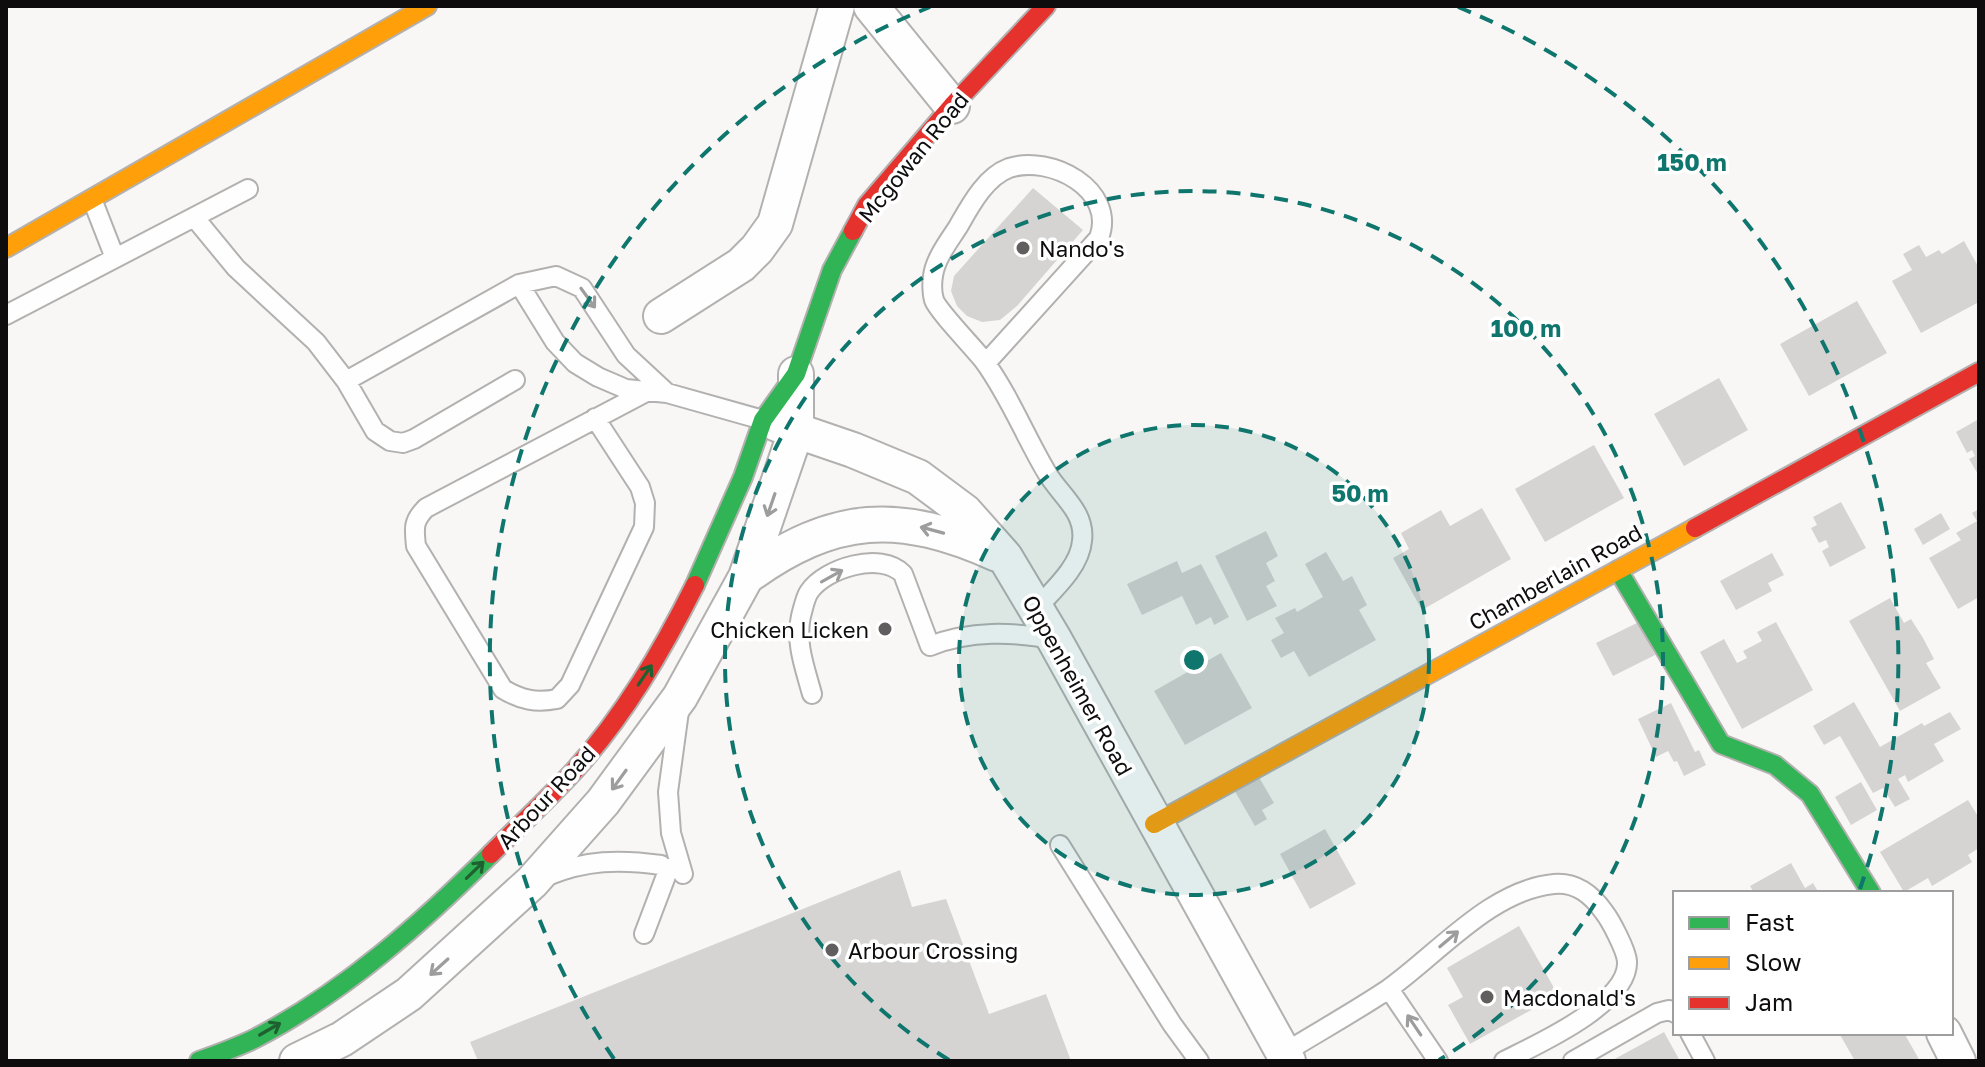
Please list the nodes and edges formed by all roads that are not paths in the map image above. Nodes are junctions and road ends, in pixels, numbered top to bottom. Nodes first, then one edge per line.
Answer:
1 (427, 6) edge
2 (837, 6) edge
3 (871, 6) edge
4 (1046, 6) edge
5 (952, 106) junction
6 (248, 189) dead end
7 (92, 199) junction
8 (194, 217) junction
9 (6, 248) edge
10 (115, 258) junction
11 (519, 284) junction
12 (6, 315) edge
13 (661, 316) dead end
14 (986, 363) junction
15 (1979, 372) edge
16 (796, 374) junction
17 (515, 380) dead end
18 (346, 381) junction
19 (658, 392) junction
20 (595, 418) junction
21 (763, 420) junction
22 (796, 431) junction
23 (1005, 557) junction
24 (1618, 570) junction
25 (746, 577) junction
26 (1035, 610) junction
27 (1054, 639) junction
28 (812, 694) dead end
29 (680, 697) junction
30 (1154, 824) junction
31 (1060, 845) dead end
32 (671, 869) junction
33 (532, 882) junction
34 (1870, 891) edge
35 (644, 934) dead end
36 (1389, 989) junction
37 (1673, 1012) edge
38 (1691, 1035) edge
39 (1945, 1035) edge
40 (1550, 1038) junction
41 (1286, 1057) edge
42 (199, 1061) edge
43 (297, 1061) edge
44 (1199, 1061) edge
45 (1438, 1061) edge
46 (1504, 1061) edge
47 (1563, 1061) edge
48 (1573, 1061) edge
49 (1705, 1061) edge
50 (1958, 1061) edge

1 - 7 street
2 - 13 street
3 - 5 street
4 - 5 street, Mcgowan Road
5 - 16 street, Mcgowan Road
6 - 8 lane
7 - 9 street
7 - 10 lane
8 - 10 lane
8 - 18 lane
10 - 12 lane
11 - 18 lane
11 - 19 lane
11 -> 19 lane
14 - 14 lane
14 - 26 lane
15 - 24 street, Chamberlain Road
16 - 21 street, Mcgowan Road
16 - 22 street, Mcgowan Road
17 - 18 lane
19 - 20 lane
19 - 21 lane
20 - 20 lane
21 - 22 street, Oppenheimer Road
42 -> 21 street, Arbour Road
22 - 23 street, Oppenheimer Road
22 -> 25 street, Arbour Road
23 -> 25 street
23 - 26 street, Oppenheimer Road
24 - 30 street, Chamberlain Road
24 - 34 street
25 - 29 street, Arbour Road
26 - 27 street, Oppenheimer Road
28 -> 27 lane
27 - 30 street, Oppenheimer Road
29 - 32 lane
29 -> 33 street, Arbour Road
30 - 41 street, Oppenheimer Road
31 - 44 lane
32 - 33 lane
32 - 35 lane
33 -> 43 street, Arbour Road
36 -> 40 lane
36 - 41 lane
45 -> 36 lane
37 - 48 lane
38 - 49 lane
39 - 50 street
40 - 46 lane
40 - 47 lane

